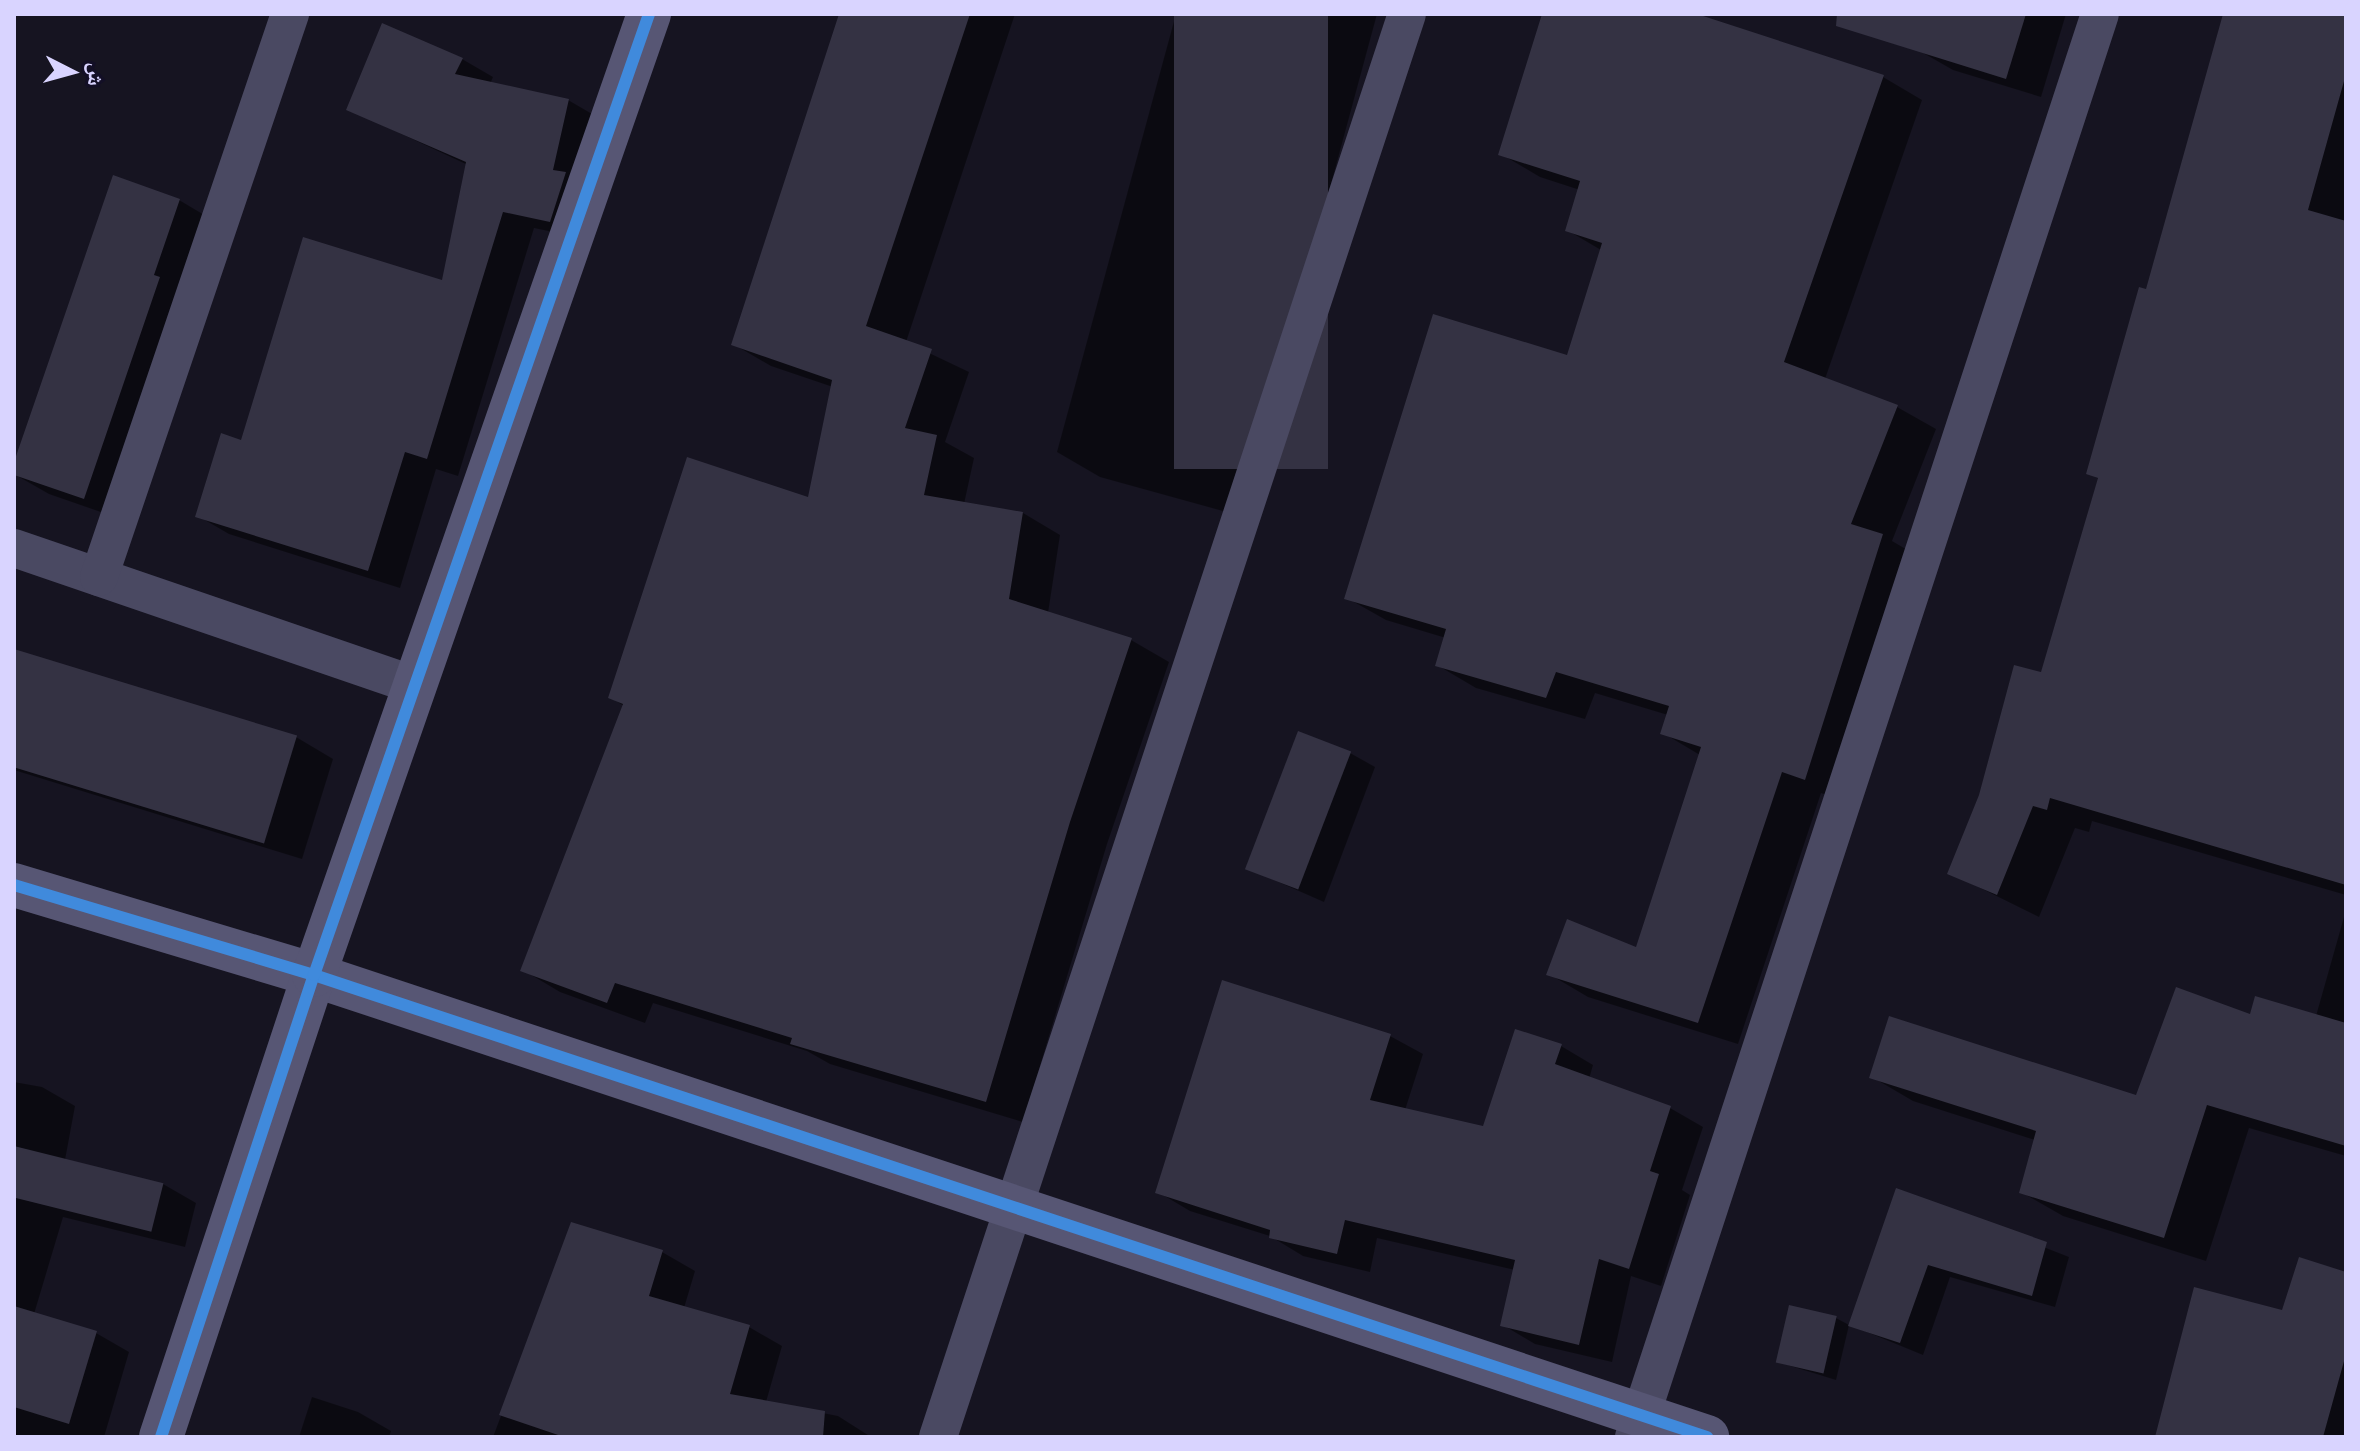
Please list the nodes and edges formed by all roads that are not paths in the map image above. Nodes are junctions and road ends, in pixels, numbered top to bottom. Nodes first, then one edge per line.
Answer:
1 (290, 14) edge
2 (649, 14) edge
3 (1407, 14) edge
4 (2100, 14) edge
5 (14, 548) edge
6 (99, 577) junction
7 (416, 686) junction
8 (14, 885) edge
9 (314, 975) junction
10 (1011, 1206) junction
11 (1637, 1426) edge
12 (161, 1437) edge
13 (938, 1437) edge
14 (1707, 1437) edge

1 - 6 lane
2 - 7 street
3 - 10 lane
4 - 11 lane
5 - 6 lane
6 - 7 lane
7 - 9 street
8 - 9 street
9 - 10 street
9 - 12 street
10 - 11 street
10 - 13 lane
11 - 14 street

